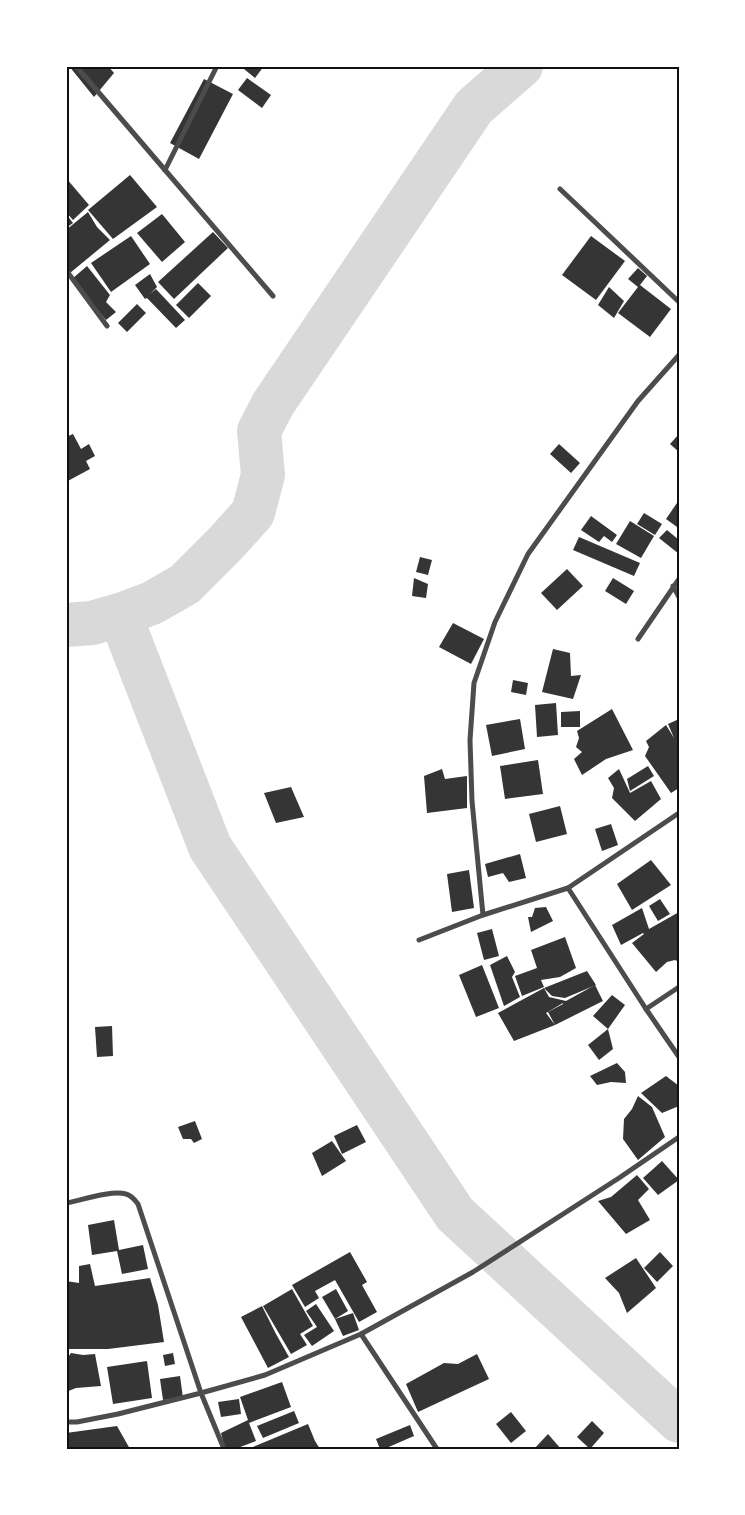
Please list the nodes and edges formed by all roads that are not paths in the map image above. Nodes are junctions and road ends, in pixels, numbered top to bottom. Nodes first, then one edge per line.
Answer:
1 (76, 66) edge
2 (217, 66) edge
3 (164, 170) junction
4 (560, 189) dead end
5 (66, 270) edge
6 (273, 296) dead end
7 (679, 302) edge
8 (107, 326) dead end
9 (679, 355) edge
10 (679, 579) edge
11 (673, 586) junction
12 (679, 597) edge
13 (638, 640) dead end
14 (679, 813) edge
15 (568, 888) junction
16 (483, 914) junction
17 (419, 940) dead end
18 (679, 987) edge
19 (646, 1010) junction
20 (679, 1057) edge
21 (679, 1137) edge
22 (66, 1203) edge
23 (361, 1334) junction
24 (201, 1393) junction
25 (66, 1422) edge
26 (224, 1449) edge
27 (437, 1449) edge

1 - 3 street
2 - 3 street
3 - 6 street
4 - 7 street
5 - 8 street
9 - 16 street
10 - 11 street
11 - 12 street
11 - 13 street
14 - 15 street
15 - 16 street
15 - 19 street
16 - 17 street
18 - 19 street
19 - 20 street
21 - 23 street
22 - 24 street
23 - 24 street
23 - 27 street
24 - 25 street
24 - 26 street

